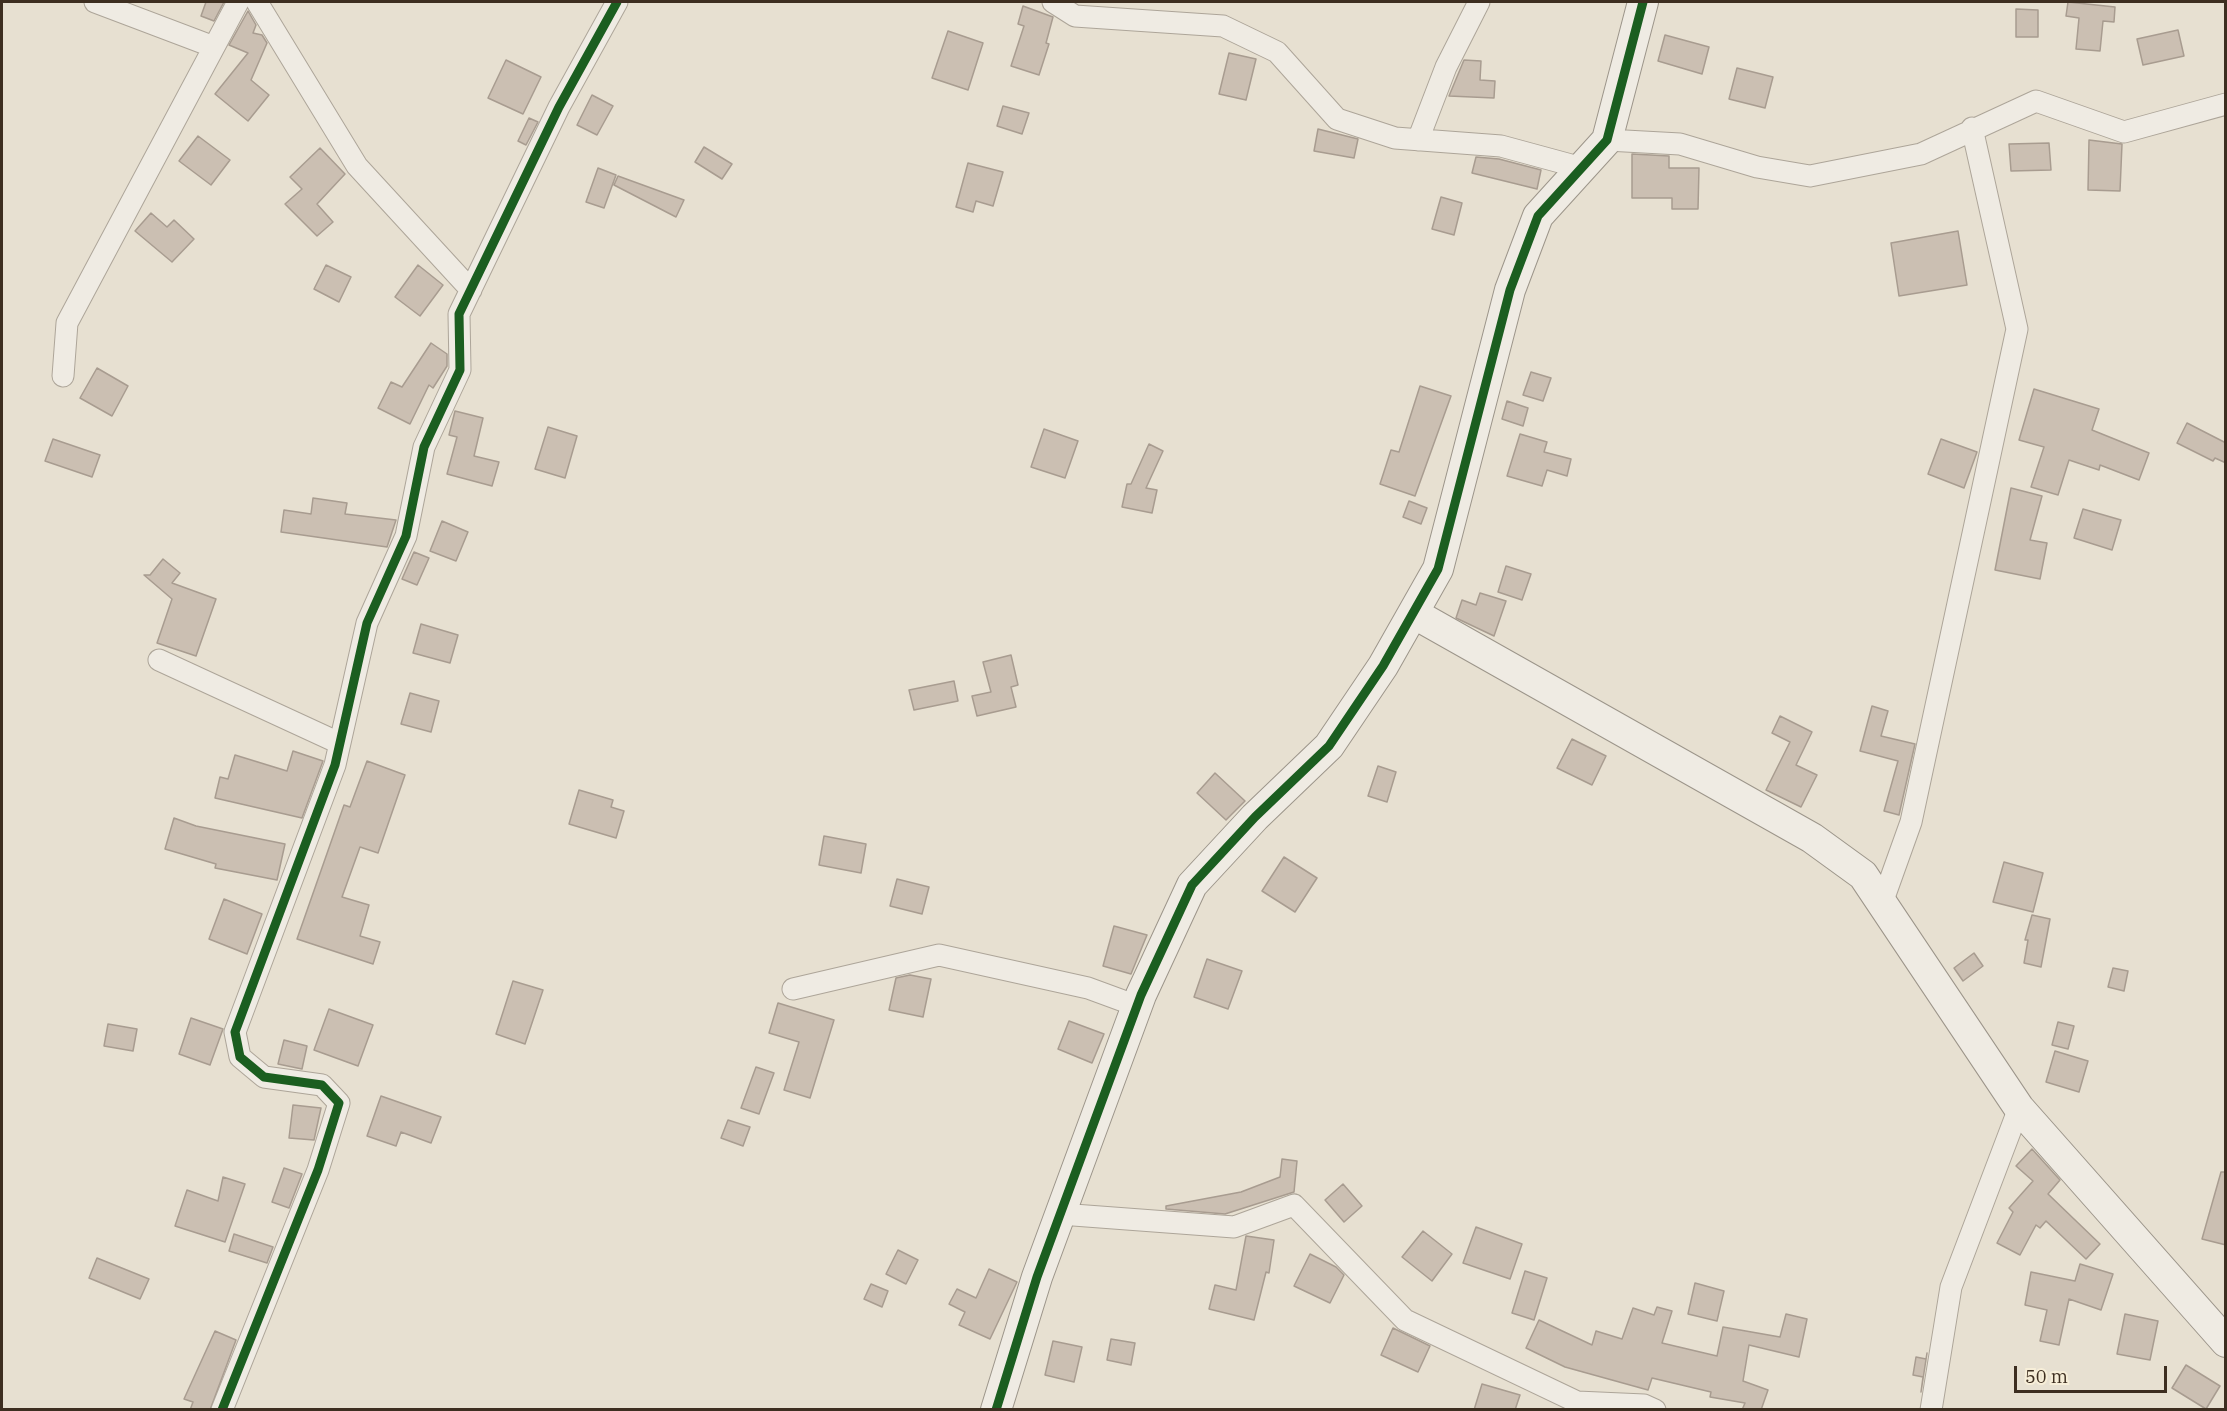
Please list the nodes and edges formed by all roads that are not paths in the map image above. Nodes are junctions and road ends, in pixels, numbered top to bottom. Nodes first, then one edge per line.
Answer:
1 (95, 2) edge
2 (238, 2) edge
3 (257, 2) edge
4 (617, 2) edge
5 (1053, 2) edge
6 (1479, 2) edge
7 (1643, 2) edge
8 (213, 47) junction
9 (2226, 104) edge
10 (1972, 128) junction
11 (1418, 140) junction
12 (1607, 140) junction
13 (1582, 168) junction
14 (471, 291) junction
15 (63, 376) dead end
16 (1413, 613) junction
17 (159, 660) dead end
18 (339, 743) junction
19 (1882, 903) junction
20 (793, 989) dead end
21 (1137, 1006) junction
22 (2019, 1108) junction
23 (1060, 1214) junction
24 (2226, 1342) edge
25 (222, 1410) edge
26 (996, 1410) edge
27 (1655, 1410) edge
28 (1931, 1410) edge

1 - 8 street
2 - 8 street
3 - 14 street
4 - 14 street
5 - 11 street
6 - 11 street
7 - 12 street
8 - 15 street
9 - 10 street
10 - 12 street
10 - 19 street
11 - 13 street
12 - 13 street
13 - 16 street
14 - 18 street
16 - 19 street
16 - 21 street
17 - 18 street
18 - 25 street
19 - 22 street
20 - 21 street
21 - 23 street
22 - 24 street
22 - 28 street
23 - 26 street
23 - 27 street

